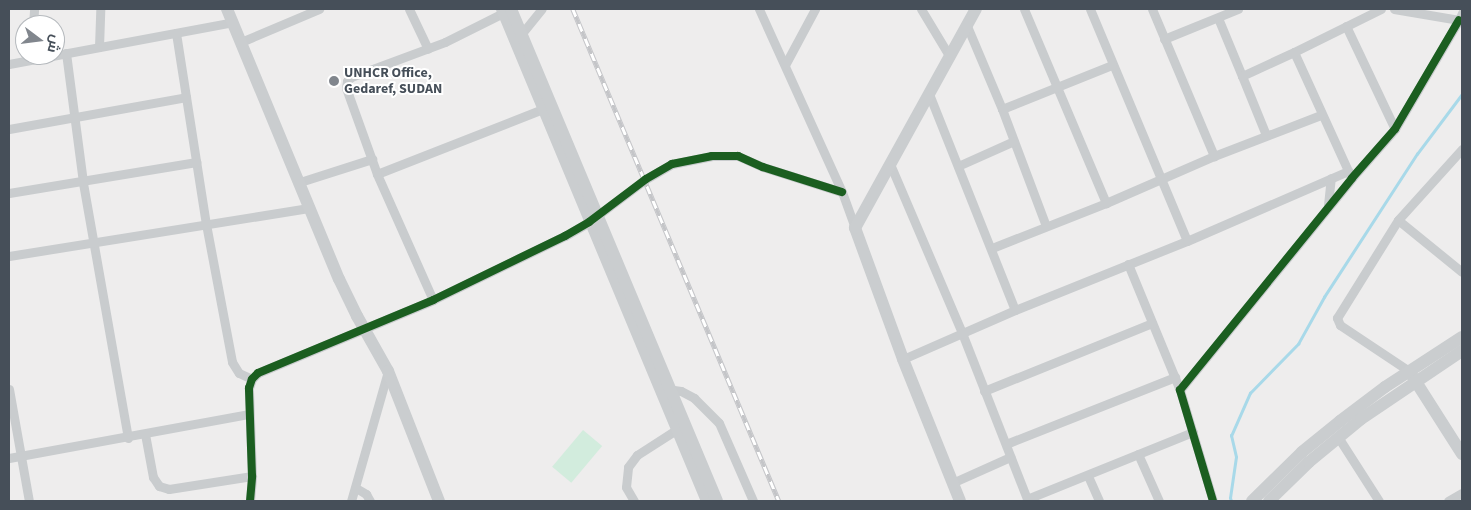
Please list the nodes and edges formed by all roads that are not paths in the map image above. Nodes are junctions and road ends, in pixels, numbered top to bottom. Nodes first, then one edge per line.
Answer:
1 (100, 9) edge
2 (227, 9) edge
3 (320, 9) edge
4 (409, 9) edge
5 (542, 9) edge
6 (759, 9) edge
7 (815, 9) edge
8 (920, 9) edge
9 (976, 9) edge
10 (1024, 9) edge
11 (1090, 9) edge
12 (1152, 9) edge
13 (1238, 9) edge
14 (1381, 9) edge
15 (1394, 9) edge
16 (507, 10) edge
17 (1461, 16) edge
18 (1218, 18) junction
19 (233, 22) junction
20 (967, 26) junction
21 (1346, 26) junction
22 (176, 33) junction
23 (519, 37) junction
24 (1164, 39) junction
25 (240, 42) junction
26 (99, 47) junction
27 (428, 49) junction
28 (1294, 52) junction
29 (66, 53) joint
30 (950, 57) junction
31 (785, 65) junction
32 (1112, 65) junction
33 (1242, 76) junction
34 (1057, 87) junction
35 (929, 94) junction
36 (186, 97) junction
37 (543, 109) junction
38 (1002, 109) junction
39 (1321, 115) junction
40 (73, 116) junction
41 (1395, 129) junction
42 (9, 130) edge
43 (1266, 135) junction
44 (1014, 141) junction
45 (1462, 150) edge
46 (1214, 156) junction
47 (372, 159) junction
48 (196, 162) junction
49 (890, 164) junction
50 (958, 166) junction
51 (377, 174) junction
52 (1350, 174) junction
53 (1331, 178) junction
54 (1160, 180) junction
55 (300, 182) junction
56 (83, 183) junction
57 (842, 192) junction
58 (9, 193) edge
59 (1106, 202) junction
60 (1328, 206) junction
61 (310, 208) junction
62 (594, 218) junction
63 (1398, 220) junction
64 (206, 224) junction
65 (1046, 226) junction
66 (855, 228) junction
67 (1187, 241) junction
68 (93, 242) junction
69 (992, 248) junction
70 (9, 256) edge
71 (1128, 264) junction
72 (1462, 272) edge
73 (433, 300) junction
74 (1015, 310) junction
75 (1152, 323) junction
76 (364, 329) junction
77 (962, 333) junction
78 (1462, 337) edge
79 (1462, 350) edge
80 (903, 359) junction
81 (388, 371) junction
82 (1412, 376) junction
83 (1175, 377) junction
84 (252, 379) junction
85 (9, 389) edge
86 (665, 389) junction
87 (1180, 390) junction
88 (984, 391) junction
89 (248, 414) junction
90 (676, 430) junction
91 (1193, 432) junction
92 (145, 434) junction
93 (1338, 437) junction
94 (128, 438) junction
95 (1006, 444) junction
96 (1461, 449) edge
97 (1138, 454) junction
98 (21, 456) junction
99 (1010, 457) junction
100 (9, 458) edge
101 (252, 476) junction
102 (1088, 476) junction
103 (952, 483) junction
104 (356, 488) junction
105 (1462, 493) edge
106 (1266, 496) edge
107 (1028, 500) edge
108 (29, 501) edge
109 (250, 501) edge
110 (351, 501) edge
111 (370, 501) edge
112 (439, 501) edge
113 (634, 501) edge
114 (707, 501) edge
115 (717, 501) edge
116 (753, 501) edge
117 (960, 501) edge
118 (1099, 501) edge
119 (1159, 501) edge
120 (1214, 501) edge
121 (1252, 501) edge
122 (1379, 501) edge
123 (1448, 501) edge

1 - 26 street
2 - 19 main road
3 - 25 street
4 - 27 street
5 - 23 street
6 - 31 street
7 - 31 street
8 - 30 street
9 - 20 main road
10 - 34 street
11 - 32 street
12 - 24 street
13 - 18 street
14 - 21 street
15 - 17 street
16 - 23 main road
16 - 27 street
17 - 41 street
18 - 24 street
18 - 33 street
19 - 22 street
19 - 25 main road
20 - 30 main road
20 - 38 street
21 - 28 street
21 - 41 street
22 - 26 street
22 - 36 street
23 - 37 main road
23 - 62 main road
24 - 46 street
25 - 55 main road
26 - 29 street
27 - 47 street
28 - 33 street
28 - 39 street
29 - 40 street
30 - 35 main road
31 - 57 street
32 - 34 street
32 - 54 street
33 - 43 street
34 - 38 street
34 - 59 street
35 - 49 main road
35 - 50 street
36 - 40 street
36 - 48 street
37 - 51 street
37 - 62 main road
38 - 44 street
39 - 43 street
39 - 52 street
40 - 42 street
40 - 56 street
41 - 52 street
43 - 46 street
44 - 50 street
44 - 65 street
45 - 63 street
46 - 54 street
47 - 51 street
47 - 55 street
48 - 56 street
48 - 64 street
49 - 66 main road
49 - 77 street
50 - 69 street
51 - 73 street
52 - 53 street
52 - 60 street
53 - 60 street
53 - 67 street
54 - 59 street
54 - 67 street
55 - 61 main road
56 - 58 street
56 - 68 street
57 - 62 street
57 - 66 street
59 - 65 street
60 - 87 street
61 - 64 street
61 - 76 main road
62 - 73 street
62 - 86 main road
63 - 72 street
63 - 82 street
64 - 68 street
64 - 84 street
65 - 69 street
66 - 80 main road
67 - 71 street
68 - 70 street
68 - 94 street
69 - 74 street
71 - 74 street
71 - 75 street
73 - 76 street
74 - 77 street
75 - 83 street
75 - 88 street
76 - 81 main road
76 - 84 street
77 - 80 street
77 - 88 street
78 - 82 main road
79 - 82 main road
80 - 103 main road
81 - 104 street
81 - 112 main road
82 - 93 main road
82 - 96 main road
82 - 106 main road
83 - 87 street
83 - 95 street
84 - 89 street
85 - 98 street
86 - 90 main road
86 - 115 main road
86 - 116 street
87 - 91 street
88 - 95 street
89 - 92 street
89 - 101 street
90 - 113 street
90 - 114 main road
91 - 97 street
91 - 120 street
92 - 94 street
92 - 101 street
93 - 106 main road
93 - 122 street
94 - 98 street
95 - 99 street
97 - 102 street
97 - 119 street
98 - 100 street
98 - 108 street
99 - 103 street
99 - 107 street
101 - 109 street
102 - 107 street
102 - 118 street
103 - 117 main road
104 - 110 street
104 - 111 street
105 - 123 street
106 - 121 main road

